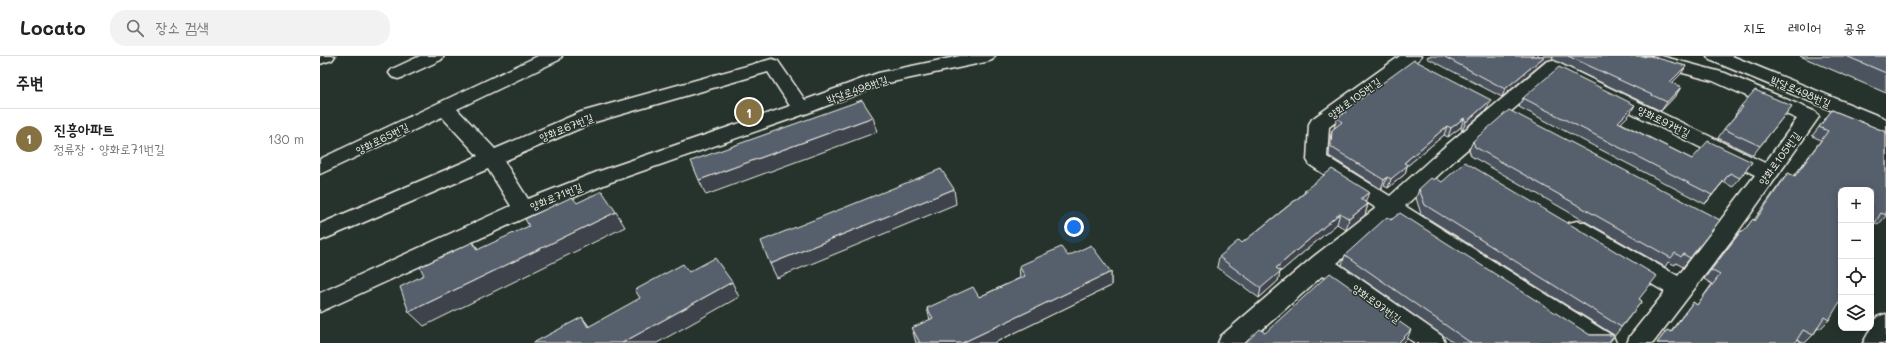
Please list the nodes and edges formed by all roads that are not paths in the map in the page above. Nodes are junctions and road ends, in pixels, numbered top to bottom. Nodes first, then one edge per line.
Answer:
1 (326, 56) edge
2 (435, 56) edge
3 (553, 56) edge
4 (986, 56) edge
5 (1640, 56) edge
6 (1716, 56) edge
7 (320, 58) edge
8 (1414, 60) edge
9 (1679, 60) edge
10 (398, 73) dead end
11 (1484, 97) edge
12 (444, 108) junction
13 (801, 109) junction
14 (1511, 112) junction
15 (1886, 126) edge
16 (1449, 154) junction
17 (492, 159) junction
18 (1469, 166) edge
19 (320, 167) edge
20 (1768, 173) junction
21 (1391, 207) junction
22 (524, 209) junction
23 (1557, 218) edge
24 (320, 234) edge
25 (1321, 263) junction
26 (1680, 289) junction
27 (320, 303) edge
28 (1886, 324) edge
29 (1230, 343) edge
30 (1433, 343) edge
31 (1604, 343) edge
32 (1640, 343) edge
33 (1876, 343) edge

1 - 7 street
2 - 10 street
3 - 12 street, 양화로65번길
4 - 13 street, 박달로498번길
5 - 9 street, 양화로105번길
6 - 15 street, 박달로498번길
8 - 21 street, 양화로105번길
9 - 20 street, 양화로105번길
11 - 14 street
12 - 17 street
12 - 19 street, 양화로65번길
13 - 17 street, 양화로67번길
13 - 22 street, 양화로71번길
14 - 16 street, 양화로97번길
14 - 20 street, 양화로97번길
16 - 18 street
16 - 21 street, 양화로97번길
17 - 22 street
17 - 24 street, 양화로67번길
20 - 26 street, 양화로105번길
21 - 25 street, 양화로97번길
21 - 31 street
22 - 27 street, 양화로71번길
23 - 26 street
25 - 29 street, 양화로97번길
25 - 30 street, 양화로97번길
26 - 32 street, 양화로105번길
28 - 33 street

